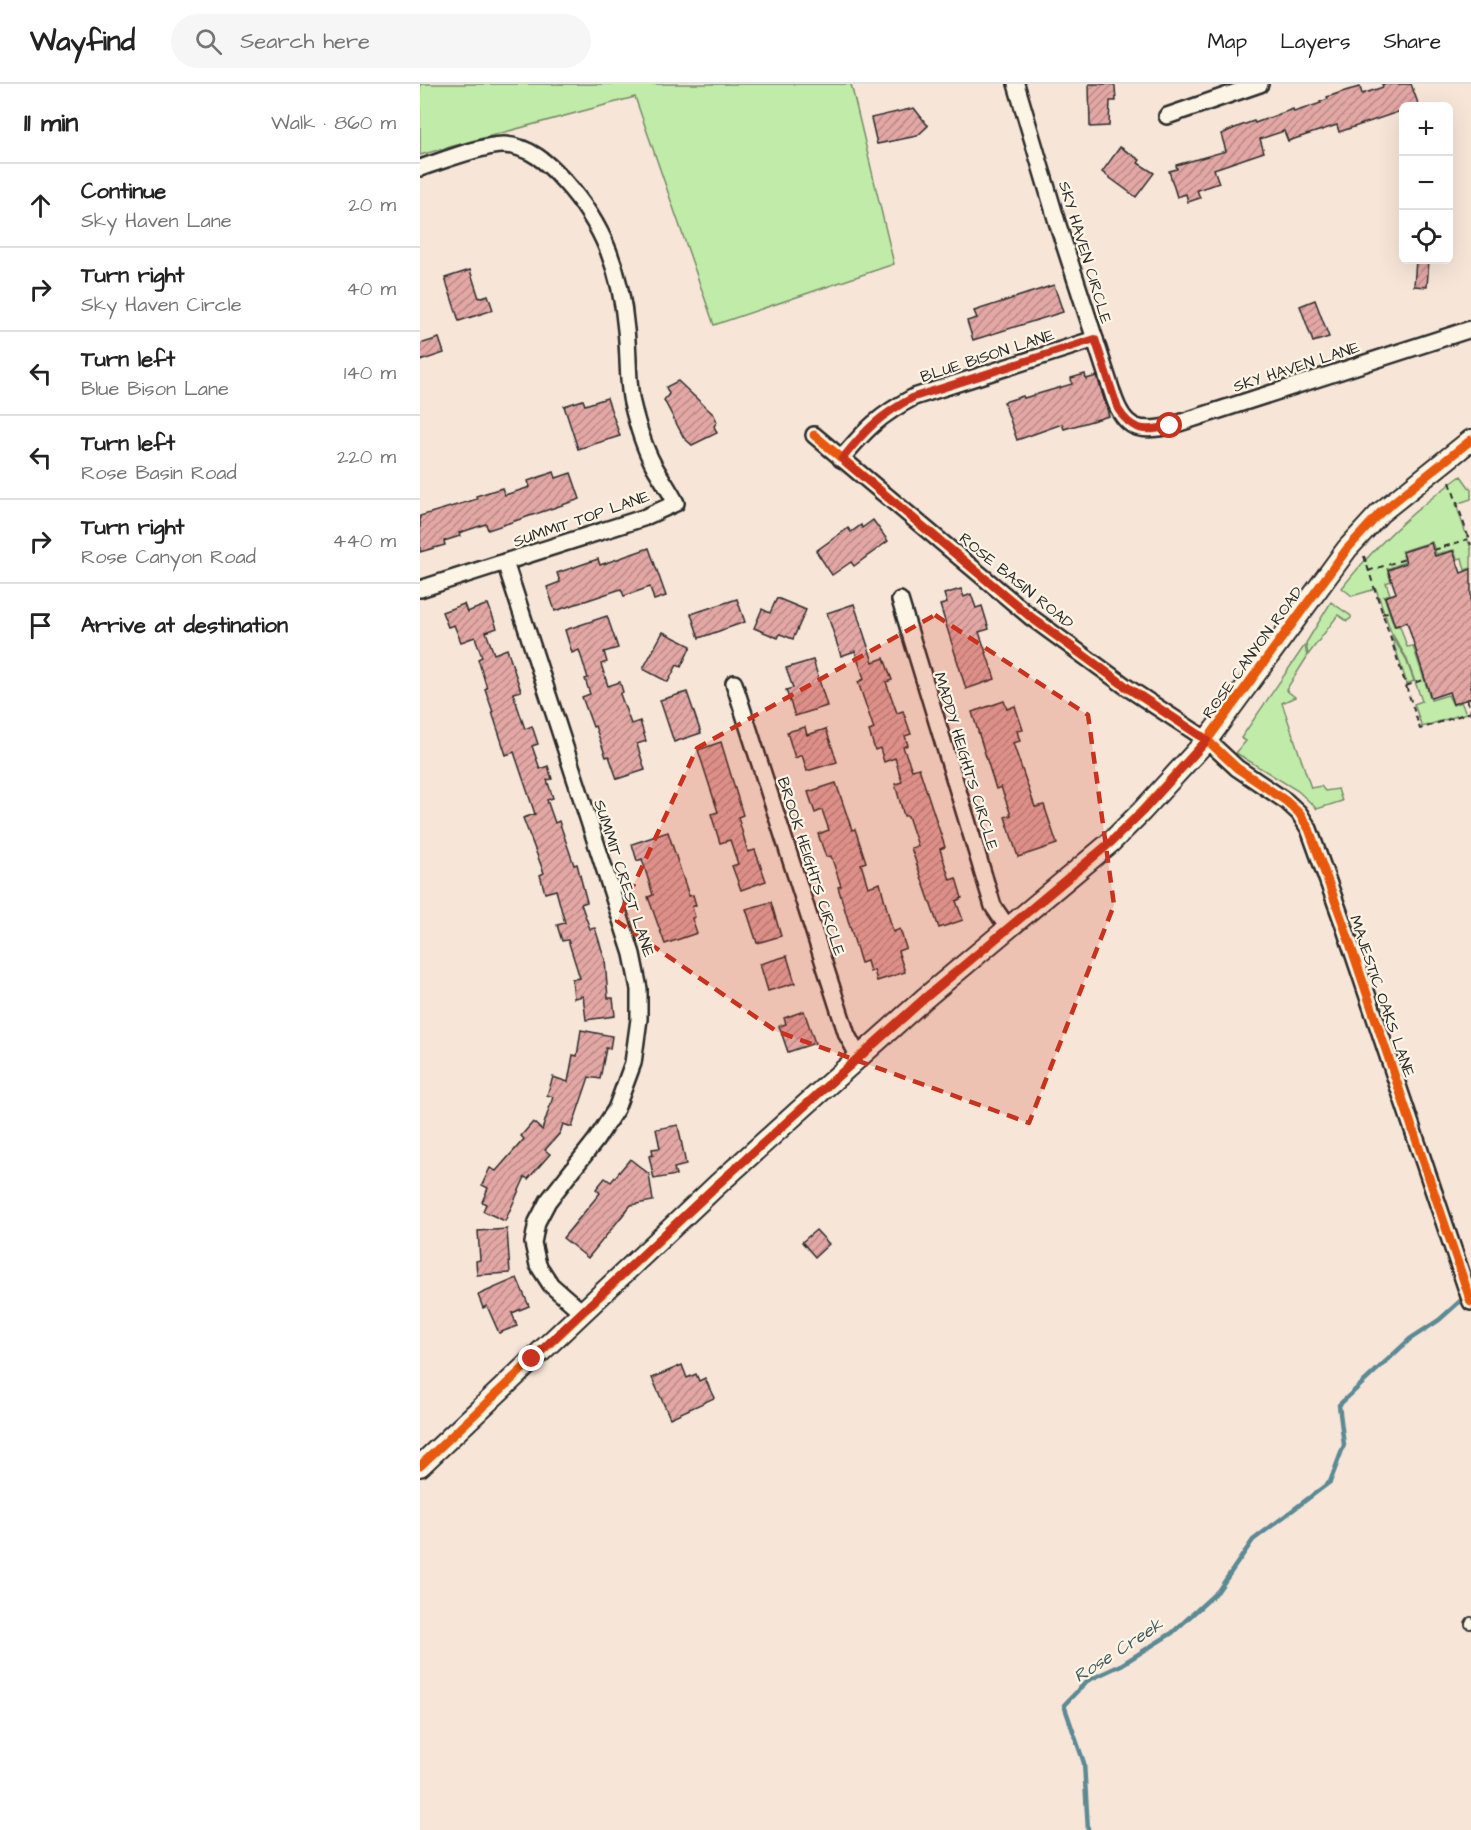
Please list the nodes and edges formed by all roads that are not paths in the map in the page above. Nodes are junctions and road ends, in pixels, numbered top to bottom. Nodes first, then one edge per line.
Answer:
1 (1016, 84) edge
2 (1260, 84) edge
3 (1167, 116) dead end
4 (420, 168) edge
5 (1471, 329) edge
6 (1095, 339) junction
7 (1132, 426) joint
8 (814, 435) dead end
9 (1471, 440) edge
10 (842, 459) junction
11 (505, 562) junction
12 (420, 589) edge
13 (900, 600) dead end
14 (734, 683) dead end
15 (1207, 740) junction
16 (1008, 928) junction
17 (859, 1057) junction
18 (1471, 1302) edge
19 (582, 1312) junction
20 (420, 1466) edge

1 - 6 street, SKY HAVEN CIRCLE
2 - 3 street
4 - 11 street, SUMMIT TOP LANE
5 - 7 street, SKY HAVEN LANE
6 - 7 street, SKY HAVEN CIRCLE
6 - 10 street, BLUE BISON LANE
8 - 10 street, ROSE BASIN ROAD
9 - 15 street, ROSE CANYON ROAD
10 - 15 street, ROSE BASIN ROAD
11 - 12 street
11 - 19 street, SUMMIT CREST LANE
13 - 16 street, MADDY HEIGHTS CIRCLE
14 - 17 street, BROOK HEIGHTS CIRCLE
15 - 16 street, ROSE CANYON ROAD
15 - 18 street, MAJESTIC OAKS LANE
16 - 17 street, ROSE CANYON ROAD
17 - 19 street, ROSE CANYON ROAD
19 - 20 street, ROSE CANYON ROAD

